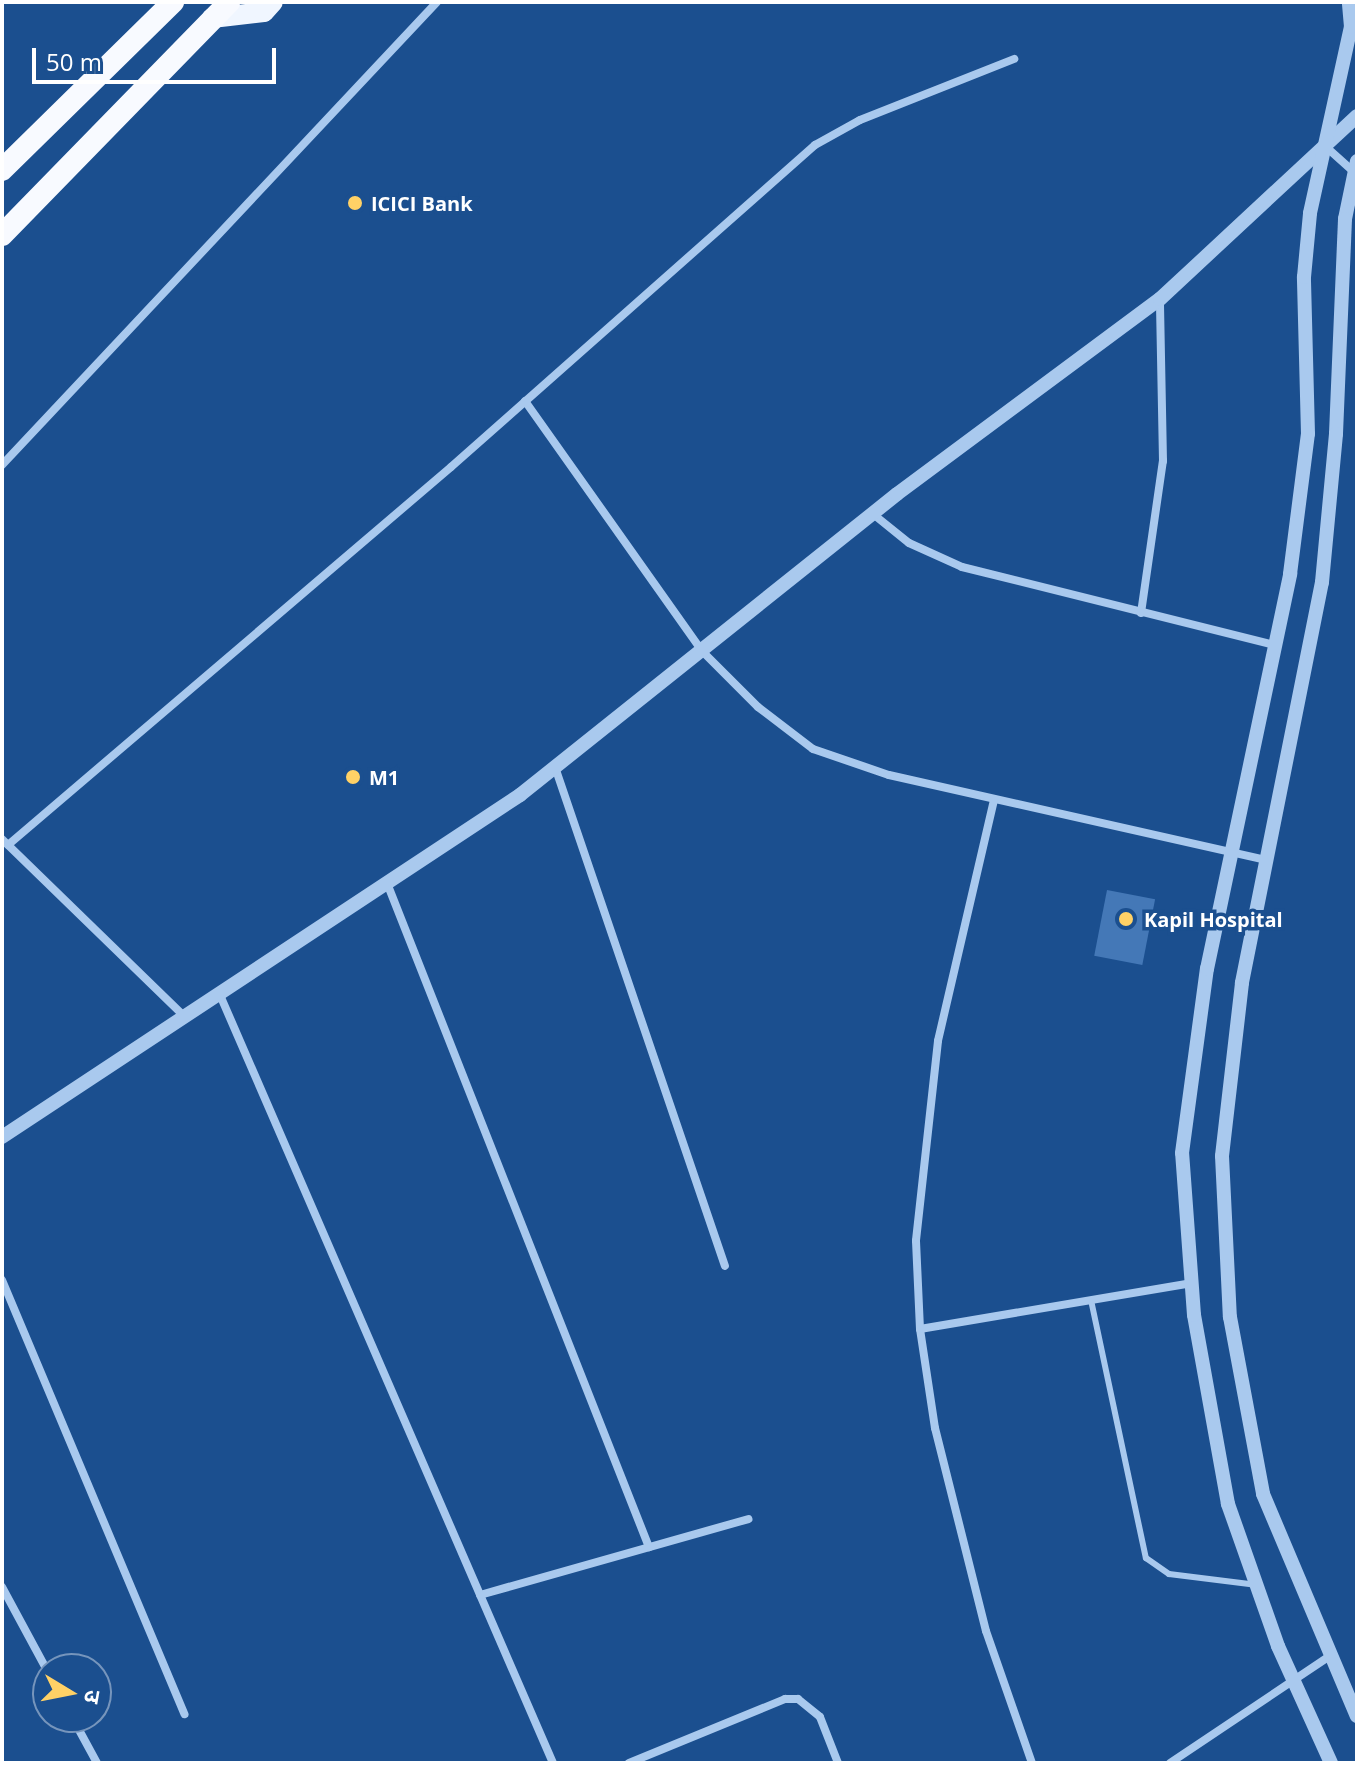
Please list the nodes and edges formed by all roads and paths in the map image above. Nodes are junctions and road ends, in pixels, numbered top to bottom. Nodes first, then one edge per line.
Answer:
1 (273, 2) edge
2 (437, 2) edge
3 (1349, 2) edge
4 (169, 4) edge
5 (220, 10) edge
6 (1014, 59) dead end
7 (1357, 116) edge
8 (1325, 146) junction
9 (1356, 169) edge
10 (2, 170) edge
11 (2, 235) edge
12 (1160, 299) junction
13 (525, 401) junction
14 (2, 465) edge
15 (873, 514) junction
16 (1141, 613) junction
17 (1275, 645) junction
18 (702, 651) junction
19 (555, 767) junction
20 (994, 800) junction
21 (5, 842) edge
22 (1232, 851) junction
23 (1266, 860) junction
24 (387, 883) junction
25 (220, 995) junction
26 (185, 1018) junction
27 (2, 1137) edge
28 (725, 1266) dead end
29 (2, 1280) edge
30 (1192, 1283) junction
31 (1091, 1300) junction
32 (920, 1329) junction
33 (748, 1519) dead end
34 (649, 1547) junction
35 (1257, 1585) junction
36 (2, 1587) edge
37 (480, 1595) junction
38 (38, 1653) edge
39 (1330, 1656) junction
40 (1294, 1681) junction
41 (184, 1714) dead end
42 (1357, 1716) edge
43 (81, 1733) edge
44 (97, 1763) edge
45 (553, 1763) edge
46 (629, 1763) edge
47 (838, 1763) edge
48 (1032, 1763) edge
49 (1170, 1763) edge
50 (1331, 1763) edge

1 - 5 main road
2 - 14 street
3 - 8 street
4 - 10 highway
5 - 11 highway
6 - 13 street
7 - 8 street
8 - 9 street
8 - 12 street
8 - 17 street
9 - 23 street
12 - 15 street
12 - 16 street
13 - 18 street
13 - 21 street
15 - 16 street
15 - 18 street
16 - 17 street
17 - 22 street
18 - 19 street
18 - 20 street
19 - 24 street
19 - 28 street
20 - 22 street
20 - 32 street
21 - 26 street
22 - 23 street
22 - 30 street
23 - 39 street
24 - 25 street
24 - 34 street
25 - 26 street
25 - 37 street
26 - 27 street
29 - 41 street
30 - 31 street
30 - 35 street
31 - 32 street
31 - 35 lane
32 - 48 street
33 - 34 street
34 - 37 street
35 - 40 street
36 - 38 street
37 - 45 street
39 - 40 street
39 - 42 street
40 - 49 street
40 - 50 street
43 - 44 street
46 - 47 street

